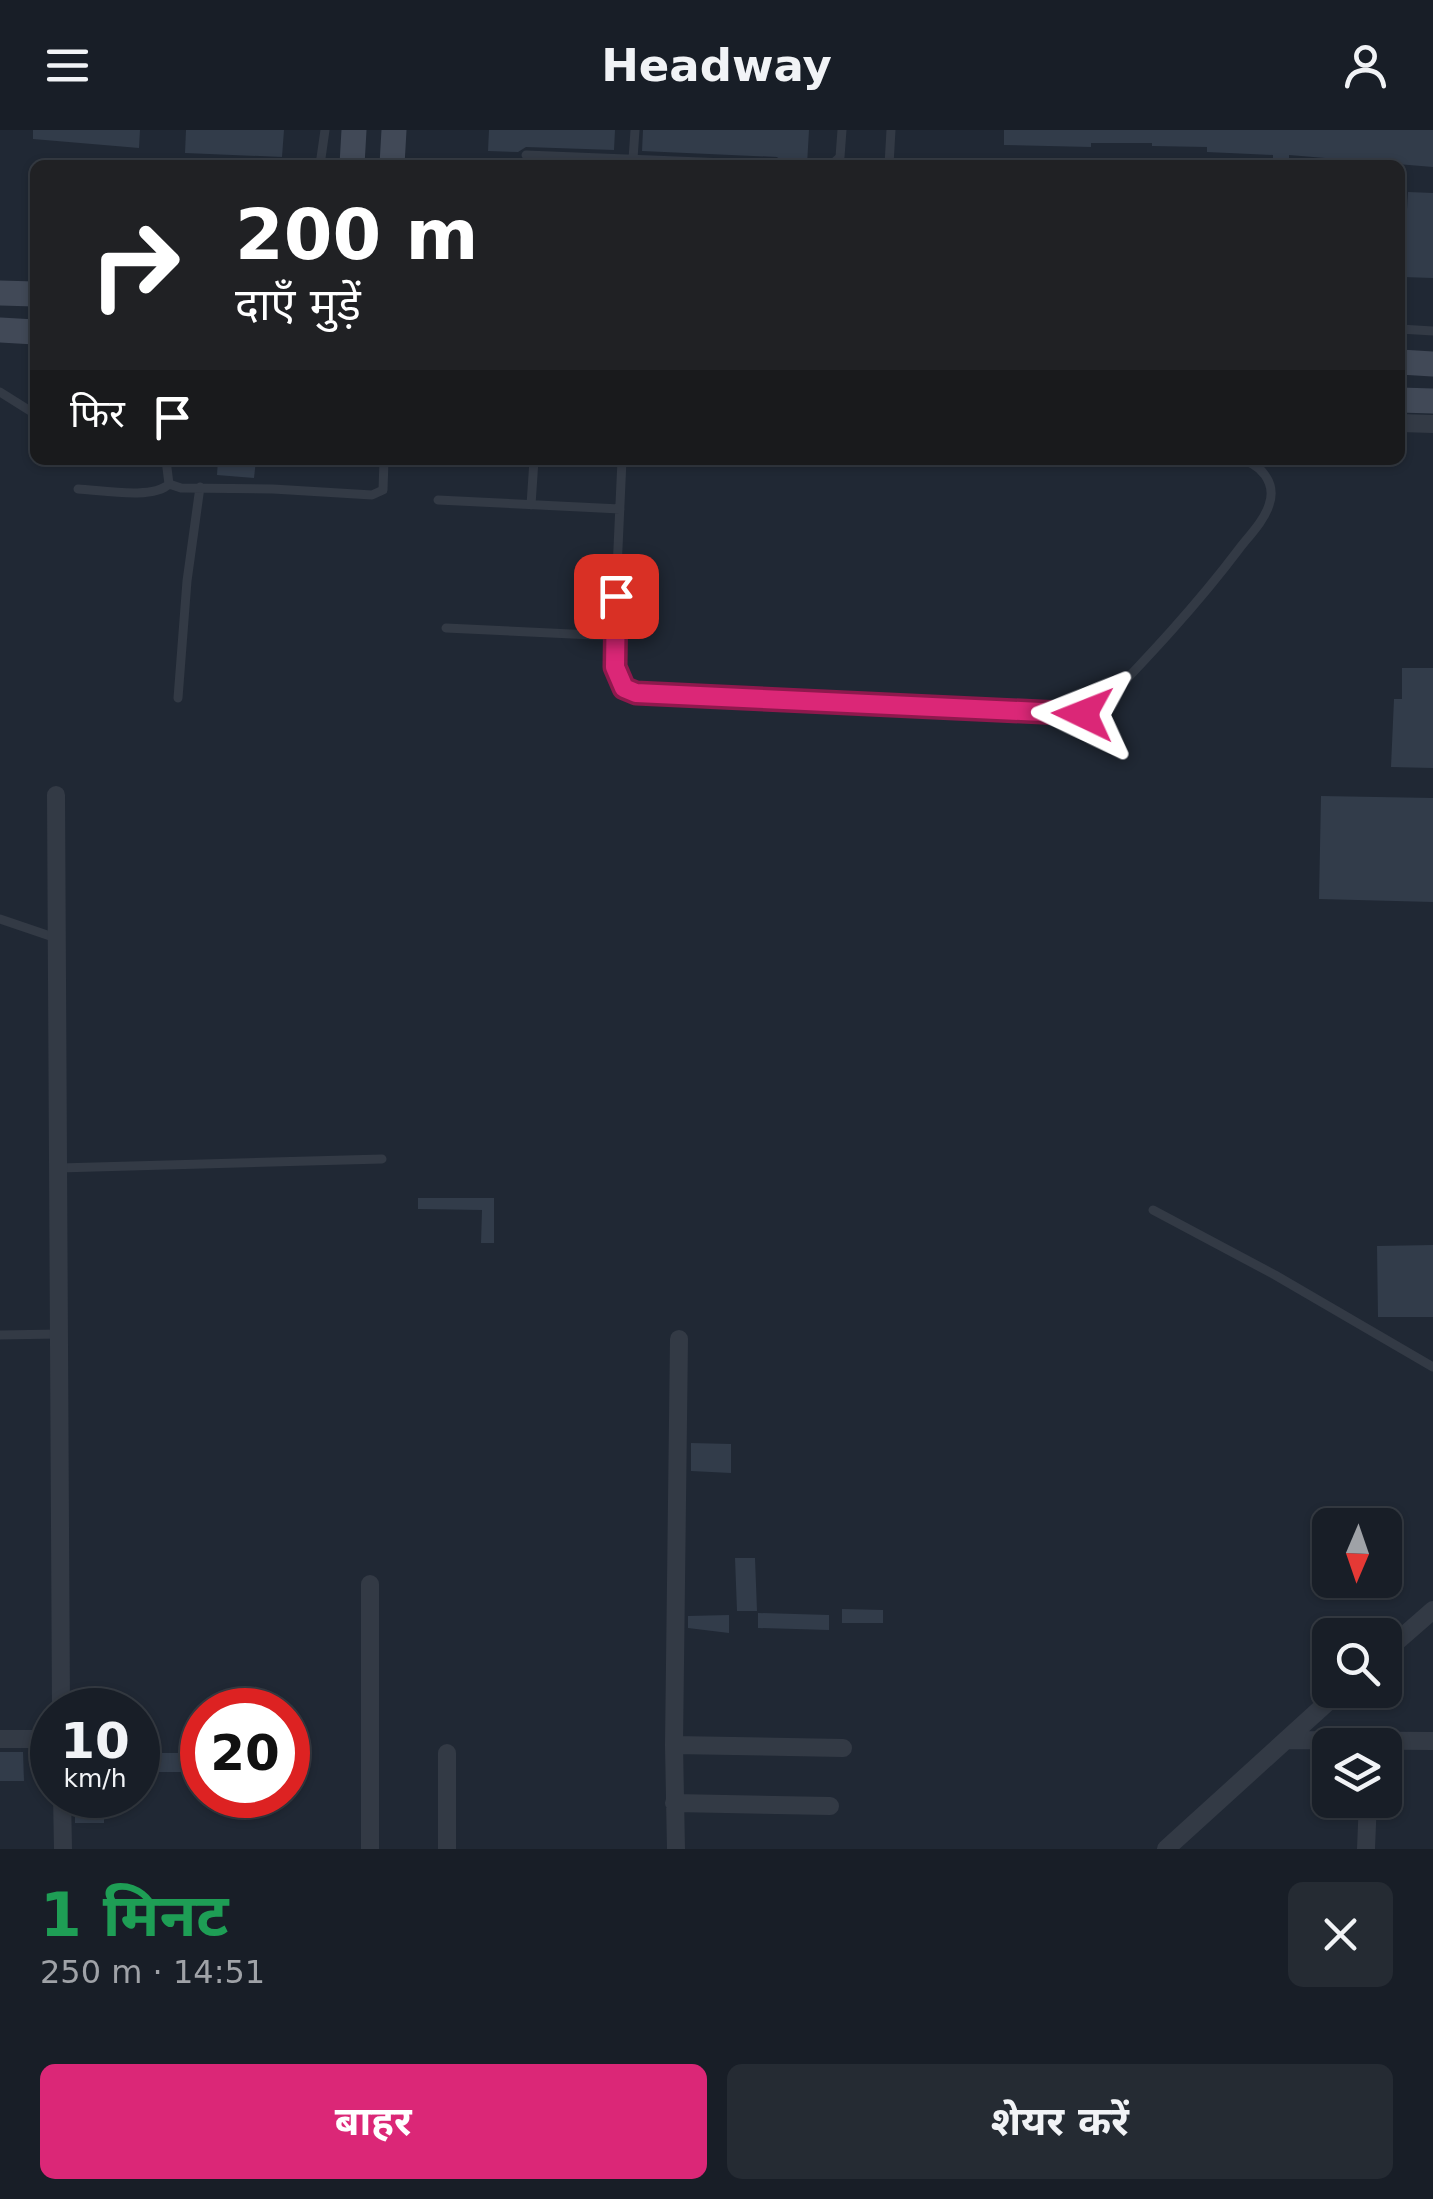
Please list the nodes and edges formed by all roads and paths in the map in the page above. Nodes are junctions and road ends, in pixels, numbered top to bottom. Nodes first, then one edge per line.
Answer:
1 (324, 130) edge
2 (635, 130) edge
3 (842, 130) edge
4 (891, 130) edge
5 (526, 155) dead end
6 (633, 159) junction
7 (321, 160) edge
8 (657, 160) edge
9 (836, 160) edge
10 (889, 160) edge
11 (0, 293) edge
12 (30, 294) edge
13 (0, 330) edge
14 (1405, 330) edge
15 (1433, 331) edge
16 (30, 332) edge
17 (1405, 362) edge
18 (1433, 364) edge
19 (0, 392) edge
20 (1405, 400) edge
21 (1433, 401) edge
22 (30, 411) edge
23 (1405, 423) edge
24 (1433, 424) edge
25 (167, 465) edge
26 (384, 465) edge
27 (534, 465) edge
28 (622, 465) edge
29 (1256, 465) edge
30 (169, 484) junction
31 (200, 487) junction
32 (78, 489) dead end
33 (438, 500) dead end
34 (532, 504) junction
35 (620, 510) junction
36 (446, 628) dead end
37 (614, 636) junction
38 (178, 698) dead end
39 (56, 795) dead end
40 (0, 919) edge
41 (56, 938) junction
42 (382, 1159) dead end
43 (59, 1168) junction
44 (1153, 1210) dead end
45 (58, 1334) junction
46 (0, 1335) edge
47 (679, 1340) dead end
48 (1433, 1367) edge
49 (370, 1584) dead end
50 (1433, 1610) edge
51 (1402, 1637) edge
52 (60, 1688) edge
53 (1323, 1708) edge
54 (0, 1738) edge
55 (30, 1739) edge
56 (1288, 1740) junction
57 (1312, 1741) edge
58 (1433, 1741) edge
59 (1402, 1742) edge
60 (674, 1746) junction
61 (843, 1748) dead end
62 (448, 1753) dead end
63 (674, 1803) junction
64 (830, 1806) dead end
65 (62, 1818) edge
66 (1367, 1818) edge
67 (63, 1849) edge
68 (370, 1849) edge
69 (446, 1849) edge
70 (676, 1849) edge
71 (1166, 1849) edge
72 (1366, 1849) edge

1 - 7 lane
2 - 6 lane
3 - 9 lane
4 - 10 lane
5 - 6 lane
6 - 8 lane
11 - 12 street
13 - 16 street
14 - 15 lane
17 - 18 street
19 - 22 lane
20 - 21 street
23 - 24 street
25 - 30 lane
26 - 31 lane
27 - 34 lane
28 - 35 lane
29 - 37 lane
30 - 31 lane
30 - 32 lane
31 - 38 lane
33 - 34 lane
34 - 35 lane
35 - 37 lane
36 - 37 lane
39 - 41 street
40 - 41 lane
41 - 43 street
42 - 43 lane
43 - 45 street
44 - 48 lane
45 - 46 lane
45 - 52 street
47 - 60 street
49 - 68 street
50 - 51 street
53 - 56 street
54 - 55 street
56 - 57 street
56 - 71 street
58 - 59 street
60 - 61 street
60 - 63 street
62 - 69 street
63 - 64 street
63 - 70 street
65 - 67 street
66 - 72 street

